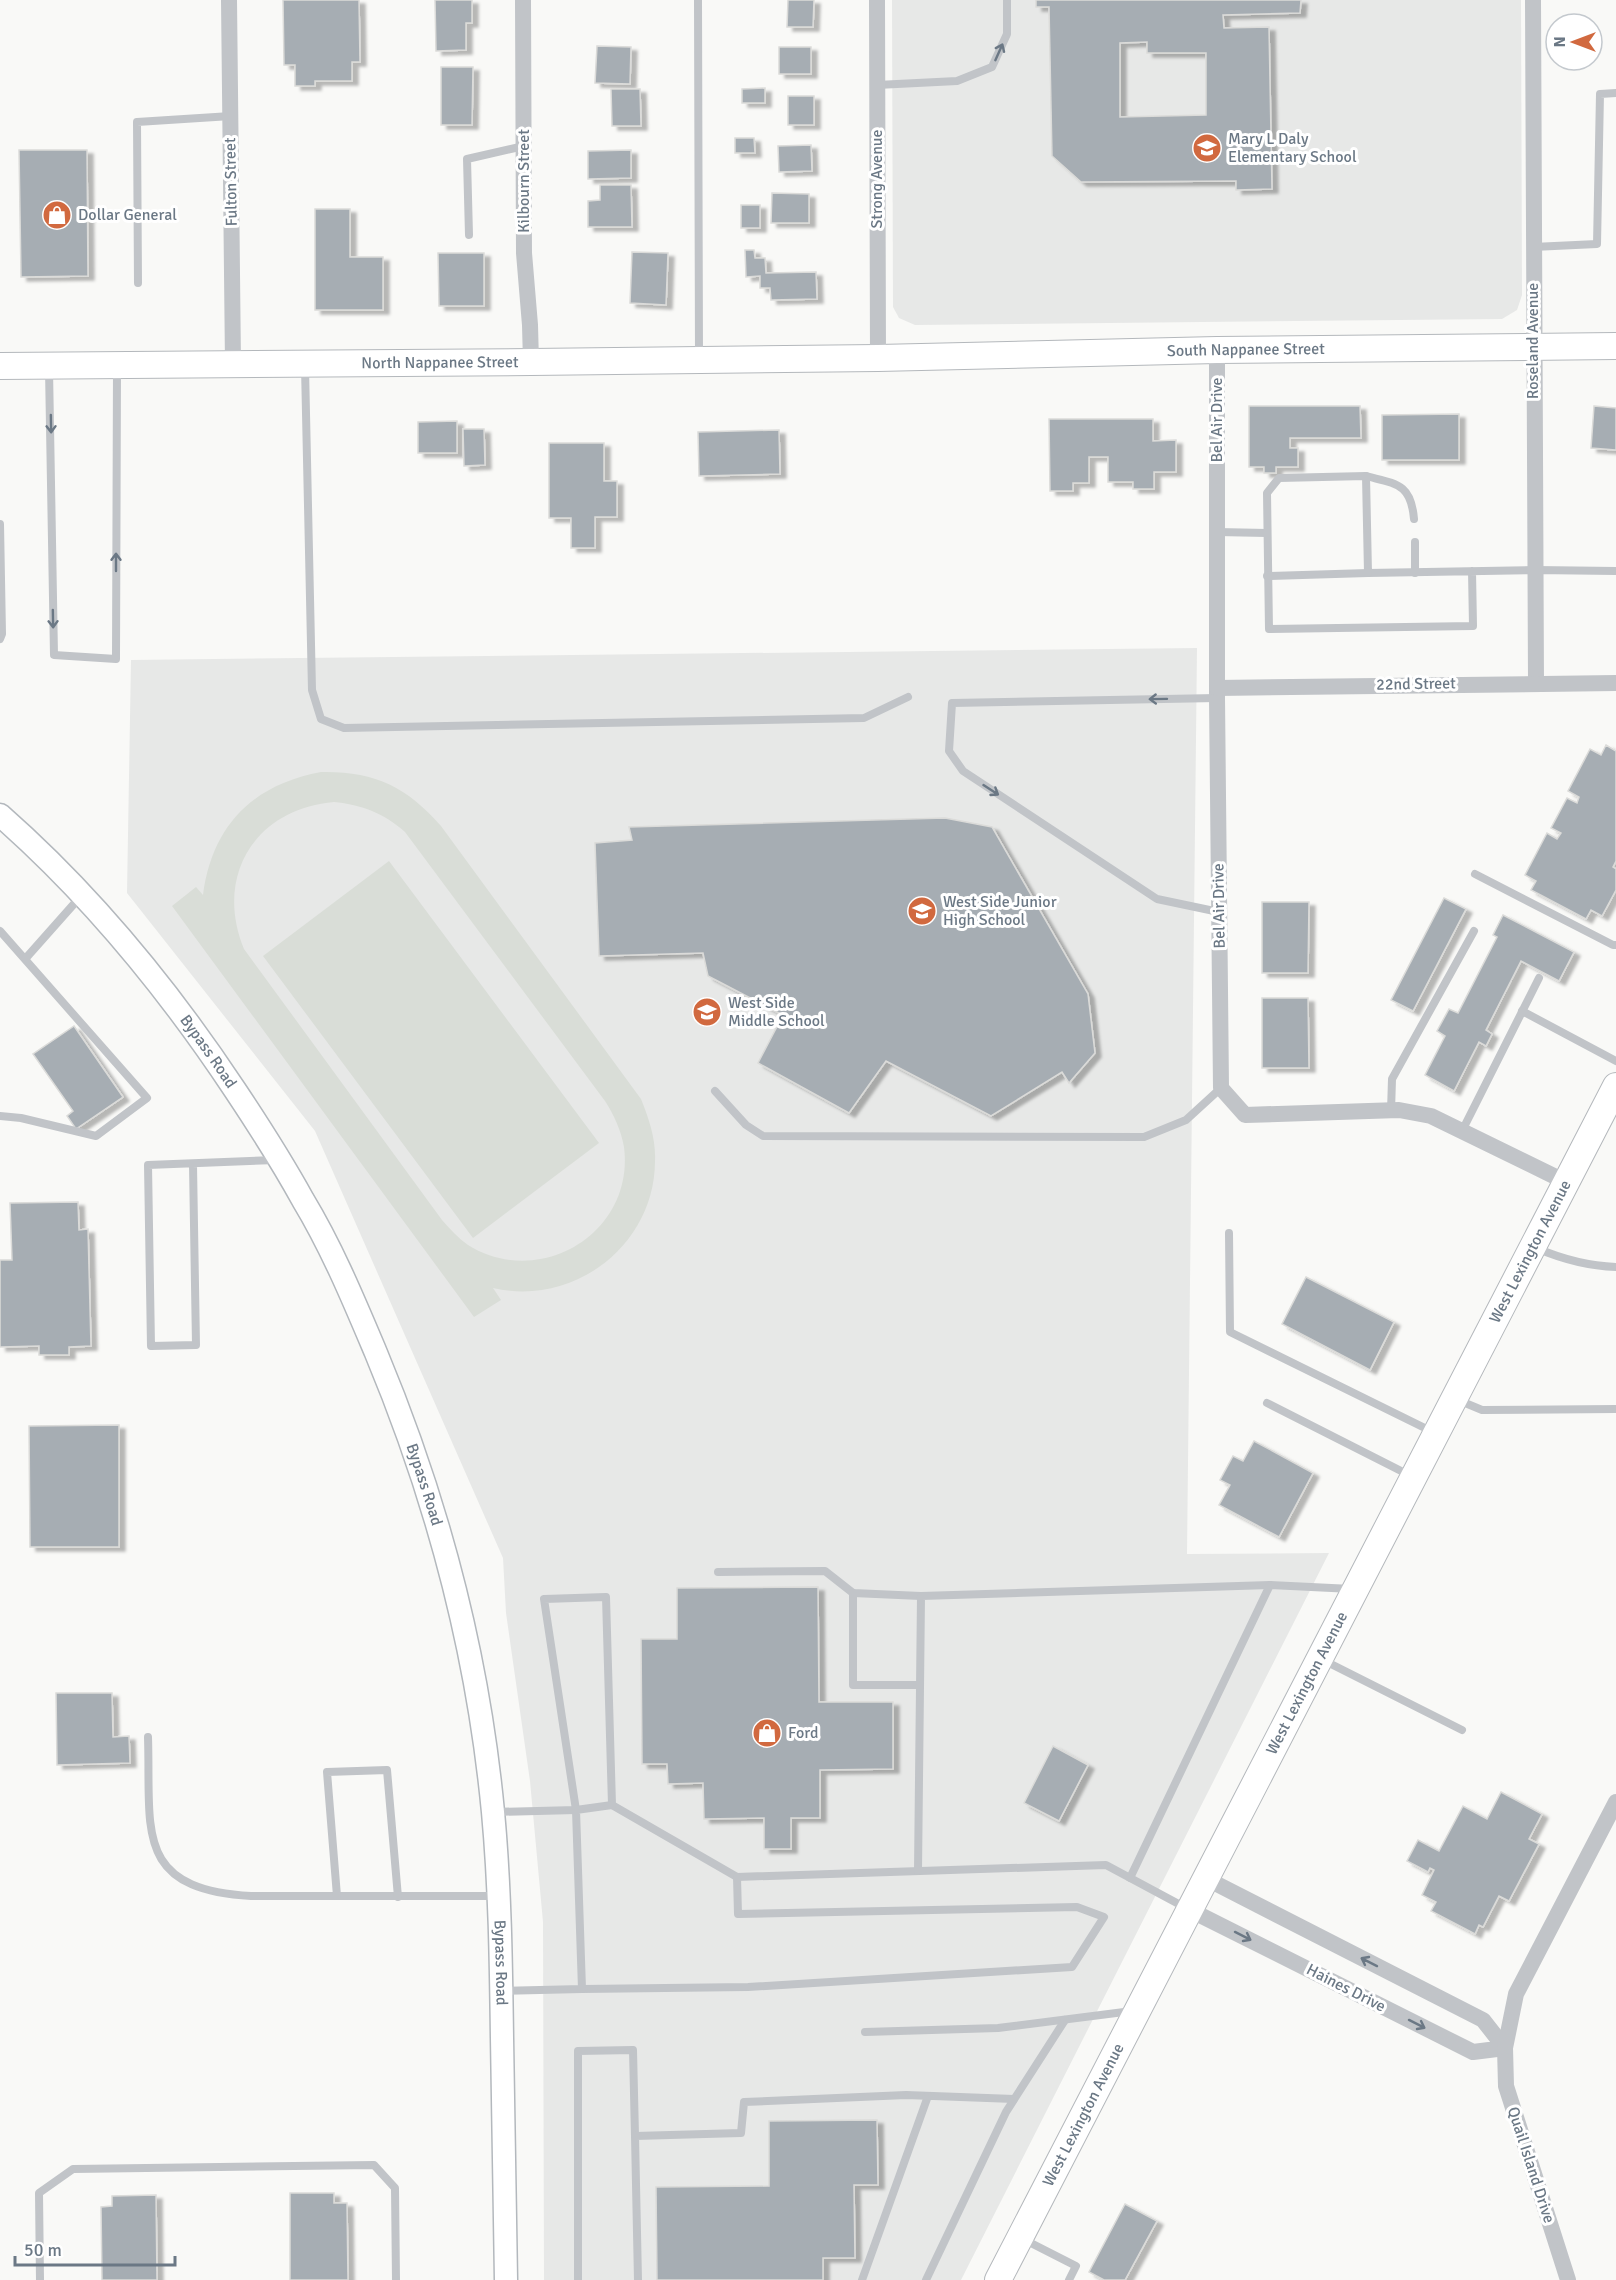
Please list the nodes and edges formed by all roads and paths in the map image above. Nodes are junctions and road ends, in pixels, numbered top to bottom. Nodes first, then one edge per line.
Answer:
1 (229, 0) edge
2 (523, 0) edge
3 (698, 0) edge
4 (877, 0) edge
5 (1007, 0) edge
6 (1533, 0) edge
7 (877, 85) junction
8 (1616, 93) edge
9 (231, 116) junction
10 (524, 146) junction
11 (469, 235) dead end
12 (1533, 247) junction
13 (138, 283) dead end
14 (1616, 346) edge
15 (1533, 347) junction
16 (1217, 350) junction
17 (878, 358) junction
18 (699, 359) junction
19 (531, 362) junction
20 (233, 364) junction
21 (305, 364) junction
22 (117, 365) junction
23 (0, 366) edge
24 (49, 366) junction
25 (1366, 476) junction
26 (1414, 519) dead end
27 (0, 524) edge
28 (1217, 532) junction
29 (1267, 532) junction
30 (1414, 542) dead end
31 (1535, 570) junction
32 (1616, 571) edge
33 (1472, 572) junction
34 (1368, 573) junction
35 (1415, 573) junction
36 (1267, 576) junction
37 (1, 598) edge
38 (0, 639) edge
39 (1536, 682) junction
40 (1616, 683) edge
41 (1217, 693) junction
42 (908, 697) dead end
43 (0, 815) edge
44 (1475, 874) dead end
45 (82, 895) junction
46 (1219, 912) junction
47 (0, 931) edge
48 (1474, 931) dead end
49 (1616, 945) edge
50 (26, 958) junction
51 (1539, 978) dead end
52 (1522, 1011) junction
53 (1616, 1061) edge
54 (1616, 1086) edge
55 (1221, 1088) junction
56 (714, 1091) dead end
57 (1391, 1111) junction
58 (1610, 1111) edge
59 (0, 1116) edge
60 (1462, 1131) junction
61 (279, 1159) junction
62 (193, 1165) junction
63 (1566, 1182) junction
64 (1229, 1233) dead end
65 (1533, 1247) junction
66 (1616, 1267) edge
67 (1454, 1399) junction
68 (1267, 1403) dead end
69 (1616, 1409) edge
70 (1437, 1433) junction
71 (1414, 1477) junction
72 (718, 1572) dead end
73 (1270, 1585) junction
74 (1356, 1590) junction
75 (853, 1593) junction
76 (921, 1596) junction
77 (1320, 1659) junction
78 (920, 1685) junction
79 (1462, 1730) dead end
80 (148, 1737) dead end
81 (1616, 1802) edge
82 (612, 1805) junction
83 (576, 1810) junction
84 (493, 1812) junction
85 (918, 1871) junction
86 (736, 1877) junction
87 (1130, 1878) junction
88 (1207, 1878) junction
89 (337, 1896) junction
90 (499, 1896) junction
91 (398, 1897) junction
92 (1190, 1910) junction
93 (582, 1989) junction
94 (502, 1991) junction
95 (1138, 2010) junction
96 (1065, 2020) junction
97 (865, 2032) dead end
98 (1505, 2048) junction
99 (928, 2096) junction
100 (1014, 2099) junction
101 (634, 2136) junction
102 (1020, 2238) junction
103 (40, 2280) edge
104 (396, 2280) edge
105 (506, 2280) edge
106 (578, 2280) edge
107 (638, 2280) edge
108 (862, 2280) edge
109 (927, 2280) edge
110 (998, 2280) edge
111 (1069, 2280) edge
112 (1568, 2280) edge

1 - 9 street, Fulton Street
2 - 10 street, Kilbourn Street
3 - 18 lane
4 - 7 street, Strong Avenue
7 -> 5 lane
6 - 12 street, Roseland Avenue
7 - 17 street, Strong Avenue
8 - 12 lane
9 - 13 lane
9 - 20 street, Fulton Street
10 - 11 lane
10 - 19 street, Kilbourn Street
12 - 15 street, Roseland Avenue
14 - 15 main road, South Nappanee Street
15 - 16 main road, South Nappanee Street
15 - 31 street, Roseland Avenue
16 - 17 main road, South Nappanee Street
16 - 28 street, Bel Air Drive
17 - 18 main road, North Nappanee Street
18 - 19 main road, North Nappanee Street
19 - 21 main road, North Nappanee Street
20 - 21 main road, North Nappanee Street
20 - 22 main road, North Nappanee Street
21 - 42 lane
22 - 24 main road, North Nappanee Street
24 -> 22 lane
23 - 24 main road, North Nappanee Street
25 - 26 lane
25 - 29 lane
25 - 34 lane
27 - 37 lane
28 - 29 lane
28 - 41 street, Bel Air Drive
29 - 36 lane
30 - 35 lane
31 - 32 lane
31 - 33 lane
31 - 39 street, Roseland Avenue
33 - 35 lane
33 - 36 lane
34 - 35 lane
34 - 36 lane
37 - 38 lane
39 - 40 street, 22nd Street
39 - 41 street, 22nd Street
41 - 46 street, Bel Air Drive
41 -> 46 lane
43 - 45 main road, Bypass Road
44 - 49 lane
45 - 50 lane
45 - 61 main road, Bypass Road
46 - 55 street, Bel Air Drive
47 - 50 lane
48 - 57 lane
50 - 59 lane
51 - 52 lane
52 - 53 lane
52 - 60 lane
54 - 58 main road, West Lexington Avenue
55 - 56 lane
55 - 57 street
57 - 60 street
58 - 63 main road, West Lexington Avenue
60 - 63 street
61 - 62 lane
61 - 84 main road, Bypass Road
62 - 62 lane
63 - 65 main road, West Lexington Avenue
64 - 70 lane
65 - 66 lane
65 - 67 main road, West Lexington Avenue
67 - 69 lane
67 - 70 main road, West Lexington Avenue
68 - 71 lane
70 - 71 main road, West Lexington Avenue
71 - 74 main road, West Lexington Avenue
72 - 75 lane
73 - 74 lane
73 - 76 lane
73 - 87 lane
74 - 77 main road, West Lexington Avenue
75 - 76 lane
75 - 78 lane
76 - 78 lane
77 - 79 lane
77 - 88 main road, West Lexington Avenue
78 - 85 lane
80 - 89 lane
81 - 98 street
82 - 83 lane
82 - 83 lane
82 - 86 lane
83 - 84 lane
83 - 93 lane
84 - 90 main road, Bypass Road
85 - 86 lane
85 - 87 lane
86 - 93 lane
87 - 92 lane
88 - 92 main road, West Lexington Avenue
98 -> 88 street, Haines Drive
89 - 91 lane
89 - 91 lane
90 - 91 lane
90 - 94 main road, Bypass Road
92 - 95 main road, West Lexington Avenue
92 -> 98 street, Haines Drive
93 - 94 lane
94 - 105 main road, Bypass Road
95 - 96 lane
95 - 102 main road, West Lexington Avenue
96 - 97 lane
96 - 100 lane
98 - 112 street, Quail Island Drive
99 - 100 lane
99 - 101 lane
99 - 108 lane
100 - 109 lane
101 - 106 lane
101 - 107 lane
102 - 110 main road, West Lexington Avenue
102 - 111 lane
103 - 104 lane

